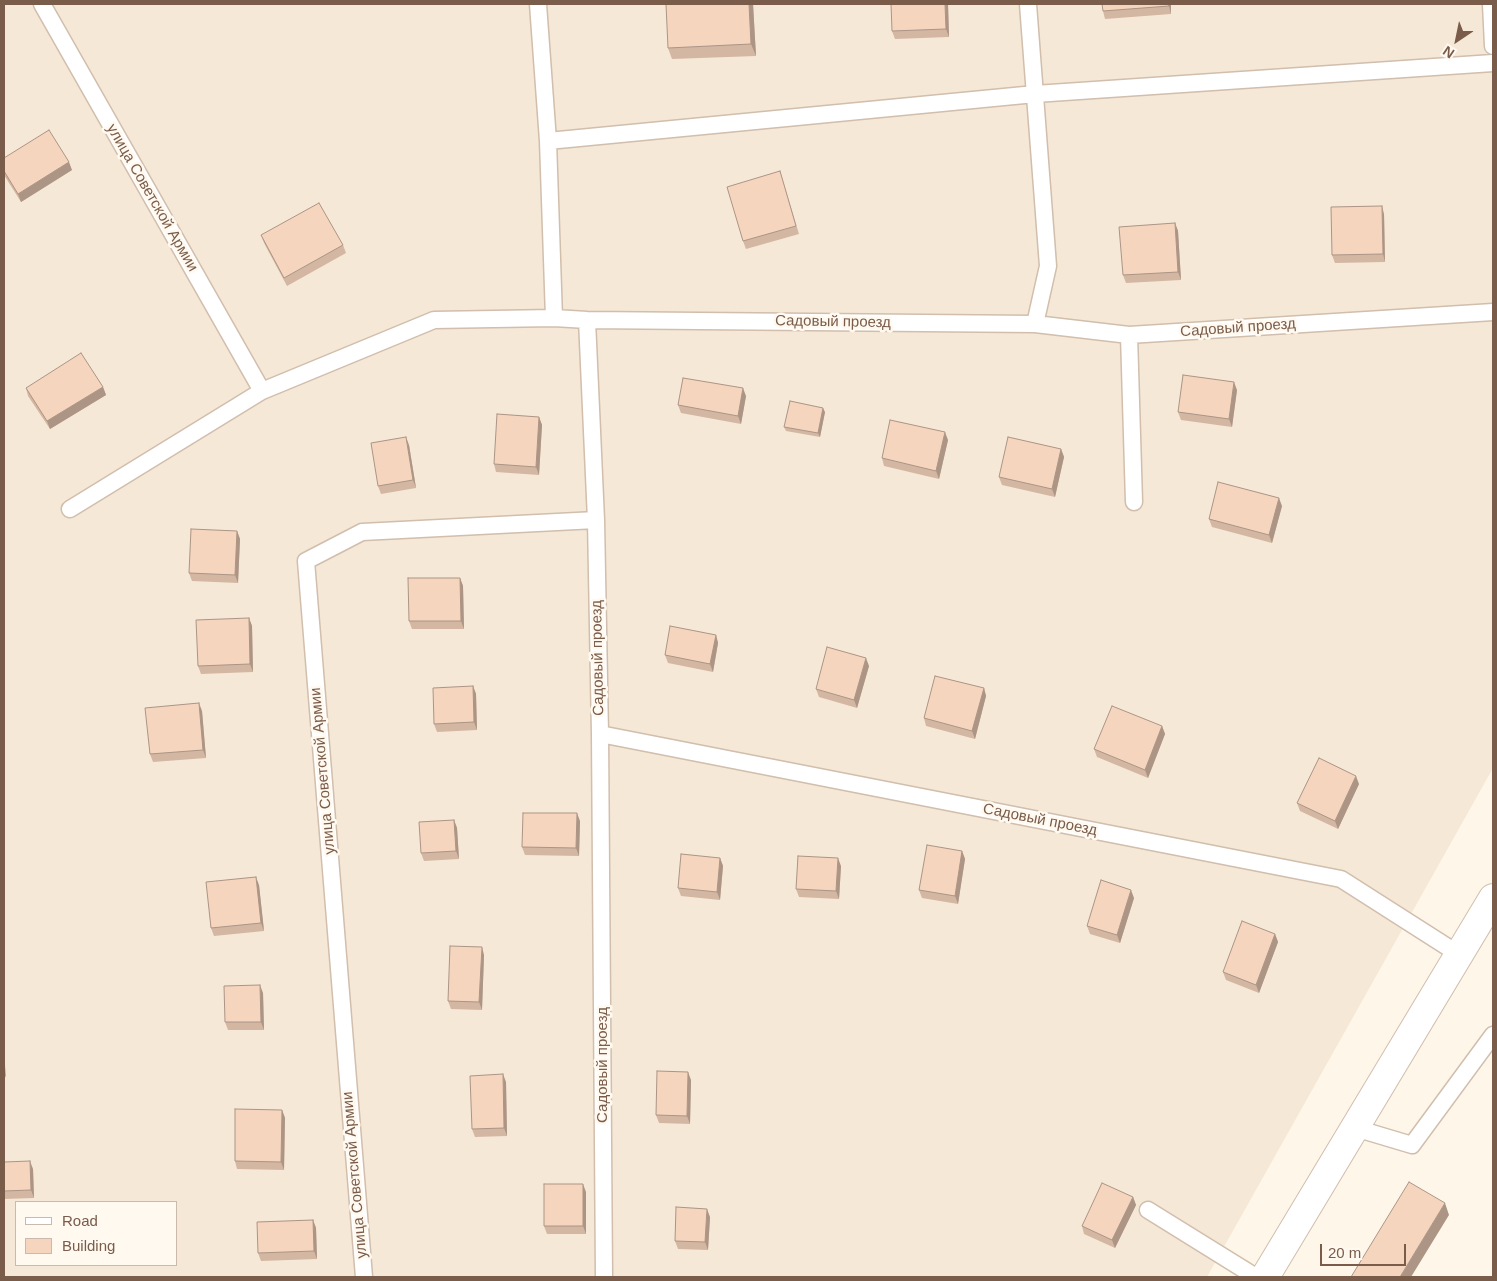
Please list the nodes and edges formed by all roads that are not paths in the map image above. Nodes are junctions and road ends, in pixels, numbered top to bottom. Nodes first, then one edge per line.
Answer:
1 (42, 4) edge
2 (538, 4) edge
3 (1028, 4) edge
4 (1491, 4) edge
5 (1493, 46) edge
6 (1493, 63) edge
7 (1035, 94) junction
8 (548, 140) junction
9 (1493, 312) edge
10 (554, 318) junction
11 (586, 320) junction
12 (1035, 324) junction
13 (1129, 335) junction
14 (262, 392) junction
15 (1134, 502) dead end
16 (70, 509) dead end
17 (596, 520) junction
18 (600, 734) junction
19 (1493, 898) edge
20 (1460, 955) junction
21 (1493, 1035) edge
22 (1355, 1128) junction
23 (1148, 1210) dead end
24 (364, 1277) edge
25 (604, 1277) edge
26 (1256, 1277) edge
27 (1265, 1277) edge

1 - 14 lane, улица Советской Армии
2 - 8 lane
3 - 7 lane
4 - 5 lane
6 - 7 lane
7 - 8 lane
7 - 12 lane
8 - 10 lane
9 - 13 lane, Садовый проезд
10 - 11 lane
10 - 14 lane
11 - 12 lane, Садовый проезд
11 - 17 lane, Садовый проезд
12 - 13 lane, Садовый проезд
13 - 15 lane
14 - 16 lane
17 - 18 lane, Садовый проезд
17 - 24 lane, улица Советской Армии
18 - 20 lane, Садовый проезд
18 - 25 lane, Садовый проезд
19 - 20 street
20 - 22 street
21 - 22 lane
22 - 27 street
23 - 26 lane

